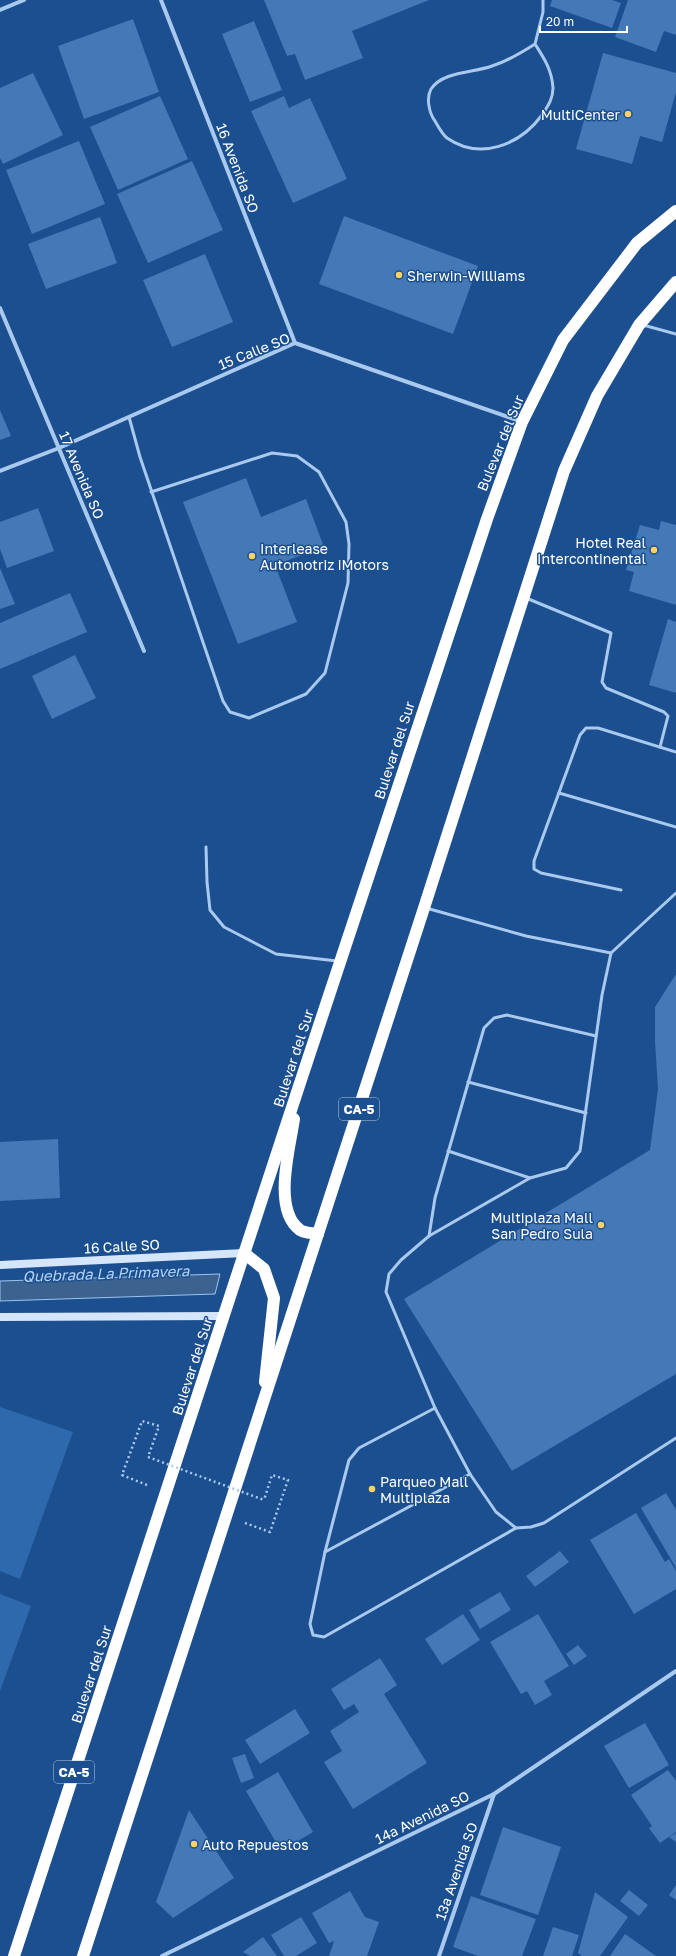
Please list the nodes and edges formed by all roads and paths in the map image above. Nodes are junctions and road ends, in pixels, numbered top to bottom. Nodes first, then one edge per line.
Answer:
1 (24, 0) edge
2 (161, 0) edge
3 (543, 0) edge
4 (15, 2) edge
5 (0, 10) edge
6 (535, 44) junction
7 (676, 211) edge
8 (676, 282) edge
9 (0, 308) edge
10 (639, 325) junction
11 (676, 334) edge
12 (295, 343) junction
13 (129, 417) junction
14 (522, 422) junction
15 (59, 448) junction
16 (0, 471) edge
17 (151, 492) junction
18 (524, 598) junction
19 (144, 651) dead end
20 (660, 747) junction
21 (676, 752) edge
22 (559, 794) junction
23 (676, 827) edge
24 (206, 847) dead end
25 (621, 890) dead end
26 (676, 893) edge
27 (424, 908) junction
28 (611, 953) junction
29 (341, 961) junction
30 (596, 1036) junction
31 (468, 1082) junction
32 (299, 1086) junction
33 (586, 1113) junction
34 (448, 1151) junction
35 (530, 1178) junction
36 (318, 1234) junction
37 (429, 1236) junction
38 (244, 1253) junction
39 (0, 1265) edge
40 (224, 1316) junction
41 (0, 1318) edge
42 (262, 1407) junction
43 (435, 1408) junction
44 (676, 1438) edge
45 (470, 1474) junction
46 (166, 1493) junction
47 (516, 1528) junction
48 (270, 1532) dead end
49 (325, 1552) junction
50 (676, 1671) edge
51 (494, 1794) junction
52 (14, 1956) edge
53 (83, 1956) edge
54 (162, 1956) edge
55 (439, 1956) edge

1 - 4 street
2 - 12 street, 16 Avenida SO
3 - 6 lane
4 - 5 street
6 - 6 lane
7 - 14 highway, Bulevar del Sur / CA-5
8 - 10 highway, CA-5
9 - 15 street, 17 Avenida SO
10 - 11 lane
10 - 18 highway, CA-5
12 - 13 street, 15 Calle SO
12 - 14 street, 15 Calle SO
13 - 15 street, 15 Calle SO
13 - 17 lane
14 - 29 highway, Bulevar del Sur / CA-5
15 - 16 street, 15 Calle SO
15 - 19 street, 17 Avenida SO
17 - 17 lane
18 - 20 lane
18 - 27 highway, CA-5
20 - 21 lane
20 - 22 lane
22 - 23 lane
22 - 25 lane
24 - 29 lane
26 - 28 lane
27 - 28 lane
27 - 36 highway, CA-5
28 - 30 lane
29 - 32 highway, Bulevar del Sur / CA-5
30 - 31 lane
30 - 33 lane
31 - 33 lane
31 - 34 lane
32 - 36 highway
32 - 38 highway, Bulevar del Sur / CA-5
33 - 35 lane
34 - 35 lane
34 - 37 lane
35 - 37 lane
36 - 42 highway, CA-5
37 - 43 lane
38 - 39 street, 16 Calle SO
38 - 40 highway, Bulevar del Sur / CA-5
38 - 42 highway
40 - 41 street
40 - 46 highway, Bulevar del Sur / CA-5
42 - 53 highway, CA-5
43 - 45 lane
43 - 49 lane
44 - 47 lane
45 - 47 lane
45 - 49 lane
46 - 48 path, bridge
46 - 52 highway, Bulevar del Sur / CA-5
47 - 49 lane
50 - 51 street, 14a Avenida SO
51 - 54 street, 14a Avenida SO
51 - 55 street, 13a Avenida SO

